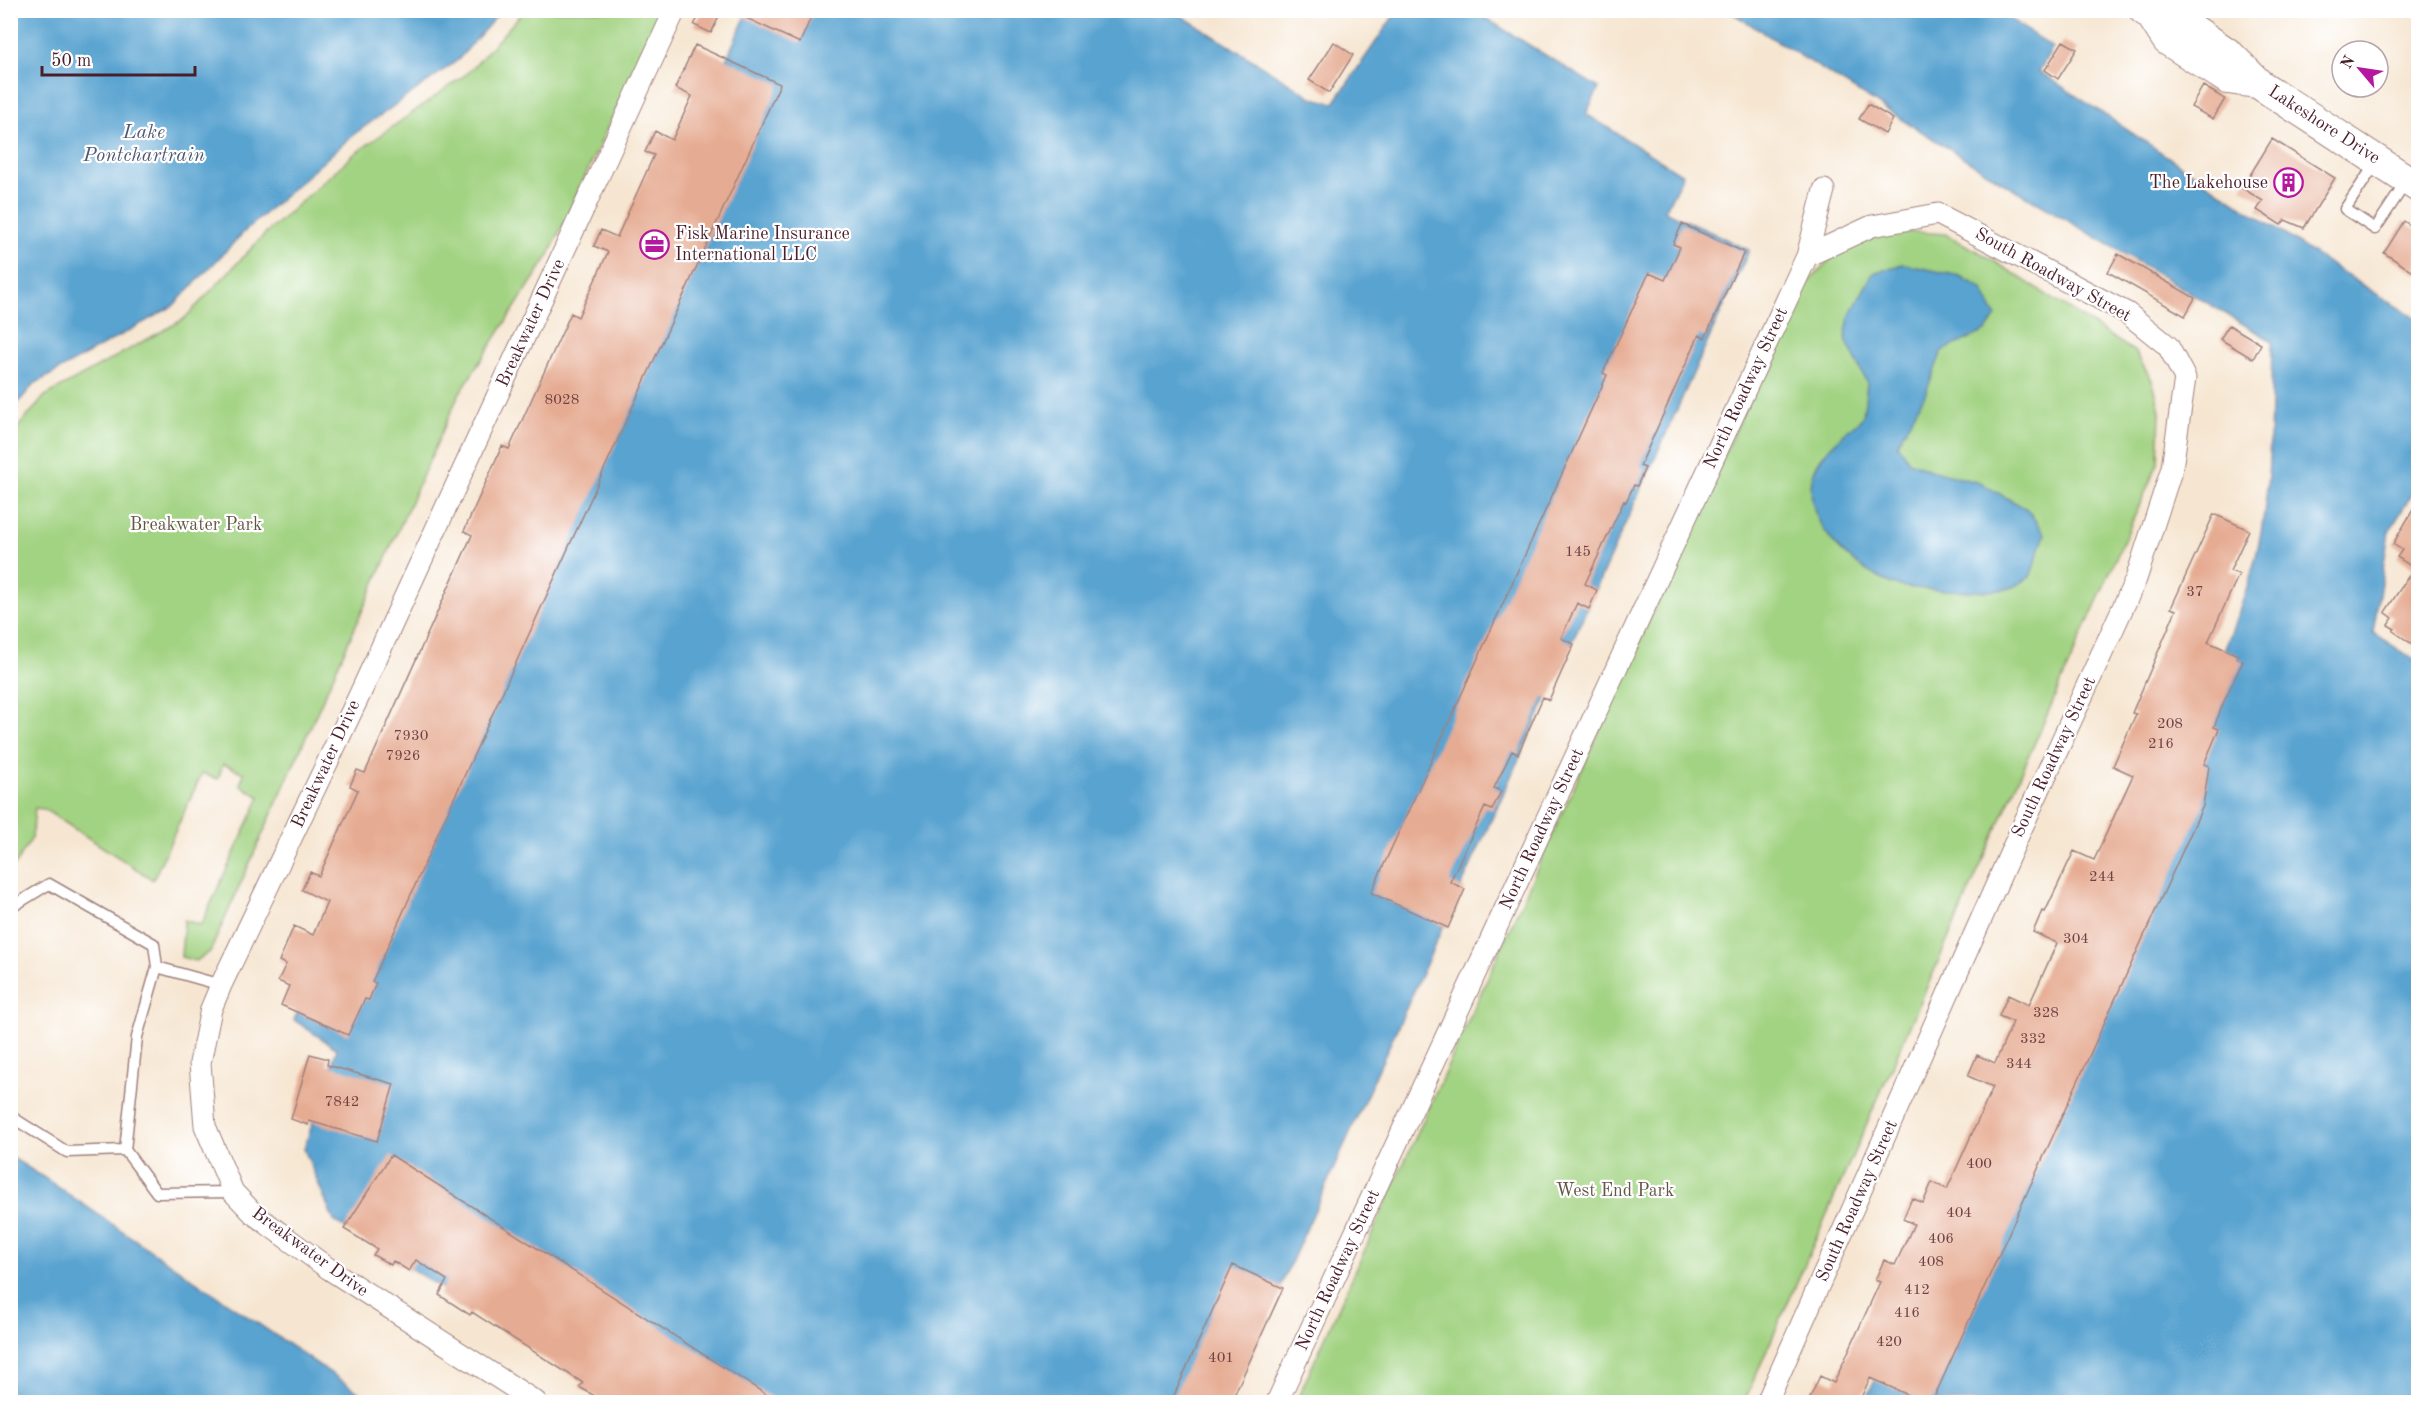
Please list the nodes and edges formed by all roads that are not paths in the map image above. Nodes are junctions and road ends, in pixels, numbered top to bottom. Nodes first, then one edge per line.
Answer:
1 (675, 10) edge
2 (2147, 13) edge
3 (2377, 160) junction
4 (2413, 183) edge
5 (1824, 190) dead end
6 (1807, 256) junction
7 (10, 908) edge
8 (157, 967) junction
9 (221, 985) junction
10 (10, 1116) edge
11 (125, 1149) junction
12 (233, 1192) junction
13 (536, 1402) edge
14 (1278, 1402) edge
15 (1767, 1402) edge

1 - 9 street, Breakwater Drive
2 - 3 street, Lakeshore Drive
3 - 4 street, Lakeshore Drive
3 - 4 lane
5 - 6 street, North Roadway Street
6 - 14 street, North Roadway Street
6 - 15 street, South Roadway Street
7 - 8 lane
8 - 9 lane
8 - 11 lane
9 - 12 street, Breakwater Drive
10 - 11 lane
11 - 12 lane
12 - 13 street, Breakwater Drive

